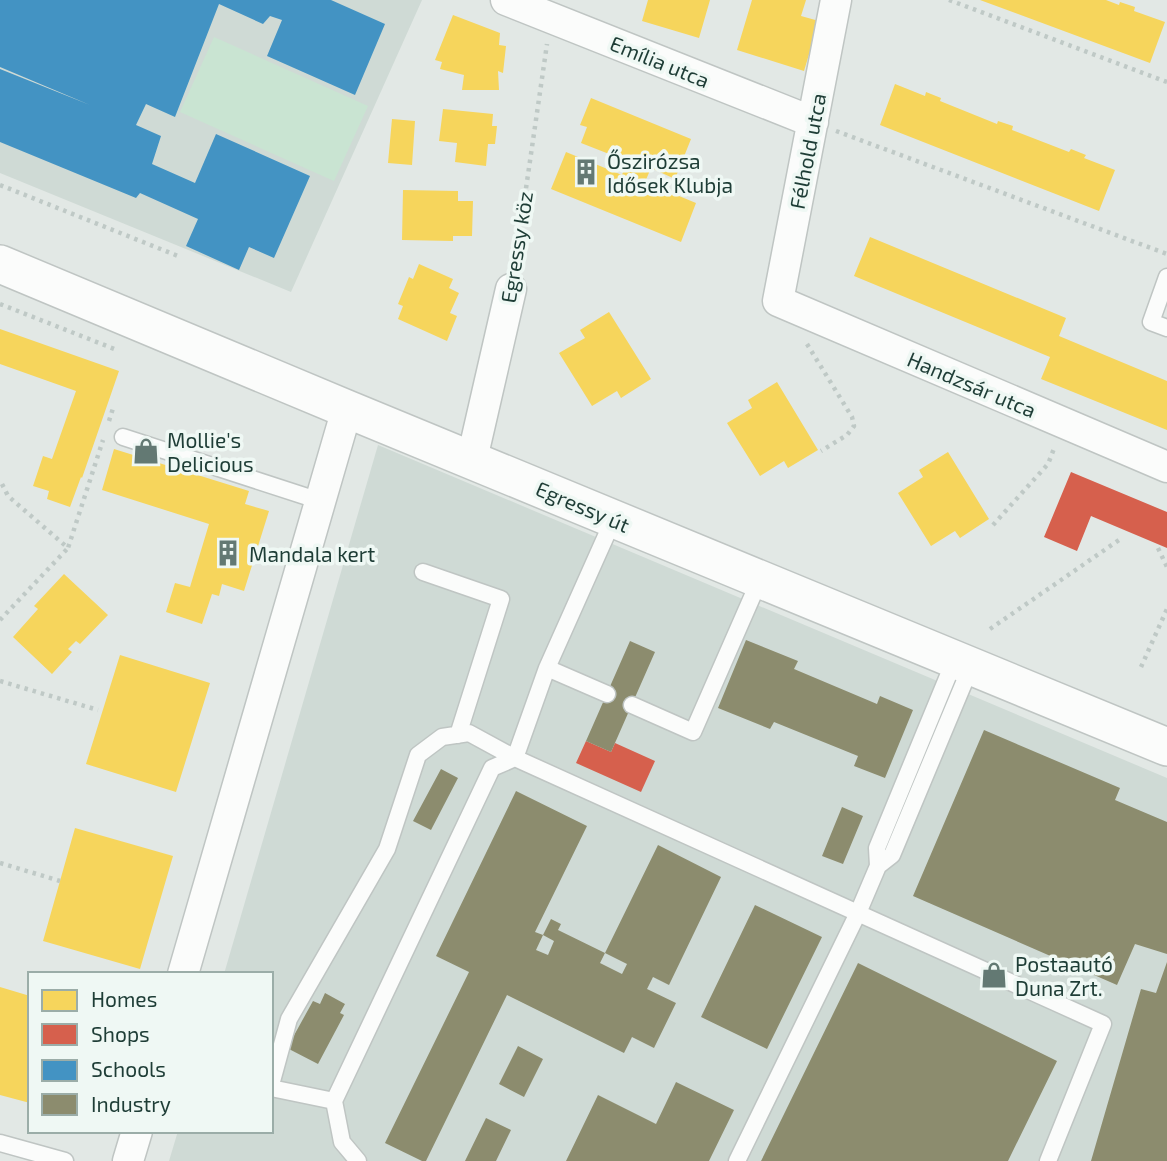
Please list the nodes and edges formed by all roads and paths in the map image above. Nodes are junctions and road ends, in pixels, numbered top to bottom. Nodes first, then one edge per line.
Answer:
1 (506, 0) edge
2 (836, 0) edge
3 (949, 0) edge
4 (549, 32) dead end
5 (1167, 82) edge
6 (813, 122) junction
7 (0, 185) edge
8 (1167, 254) edge
9 (178, 256) dead end
10 (0, 264) edge
11 (1167, 278) edge
12 (511, 289) joint
13 (778, 301) joint
14 (1167, 328) edge
15 (800, 334) dead end
16 (114, 405) dead end
17 (347, 409) junction
18 (123, 437) dead end
19 (821, 451) dead end
20 (1052, 453) dead end
21 (472, 459) junction
22 (1167, 467) edge
23 (1, 483) edge
24 (320, 501) junction
25 (614, 518) junction
26 (993, 525) dead end
27 (1119, 540) dead end
28 (68, 548) junction
29 (1158, 548) dead end
30 (1167, 567) edge
31 (423, 572) dead end
32 (760, 579) junction
33 (1167, 609) edge
34 (0, 620) edge
35 (990, 629) dead end
36 (963, 663) junction
37 (1141, 667) dead end
38 (547, 668) junction
39 (0, 681) edge
40 (607, 694) dead end
41 (632, 705) dead end
42 (98, 710) dead end
43 (458, 735) junction
44 (1167, 747) edge
45 (515, 758) junction
46 (0, 863) edge
47 (60, 881) dead end
48 (858, 913) junction
49 (184, 972) edge
50 (273, 1079) edge
51 (273, 1087) edge
52 (334, 1101) junction
53 (136, 1133) edge
54 (0, 1143) edge
55 (65, 1161) edge
56 (128, 1161) edge
57 (358, 1161) edge
58 (737, 1161) edge
59 (1048, 1161) edge

1 - 6 street, Emília utca
2 - 6 street, Félhold utca
3 - 5 path
4 - 12 path, Egressy köz
6 - 8 path
6 - 13 street, Félhold utca
7 - 9 path
10 - 17 street, Egressy út
11 - 14 lane
12 - 21 street, Egressy köz
13 - 22 street, Handzsár utca
15 - 19 path
16 - 28 path
17 - 21 street, Egressy út
17 - 24 street
18 - 24 lane
20 - 26 path
21 - 25 street, Egressy út
23 - 28 path
24 - 49 street
25 - 32 street, Egressy út
25 - 38 lane
27 - 35 path
28 - 34 path
29 - 30 path
31 - 43 lane
32 - 36 street, Egressy út
32 - 41 lane
33 - 37 path
36 - 44 street, Egressy út
36 - 48 lane
38 - 40 lane
38 - 45 lane
39 - 42 path
43 - 45 lane
43 - 50 lane
45 - 48 lane
45 - 52 lane
46 - 47 path
48 - 58 lane
48 - 59 lane
51 - 52 lane
52 - 57 lane
53 - 56 street
54 - 55 lane

